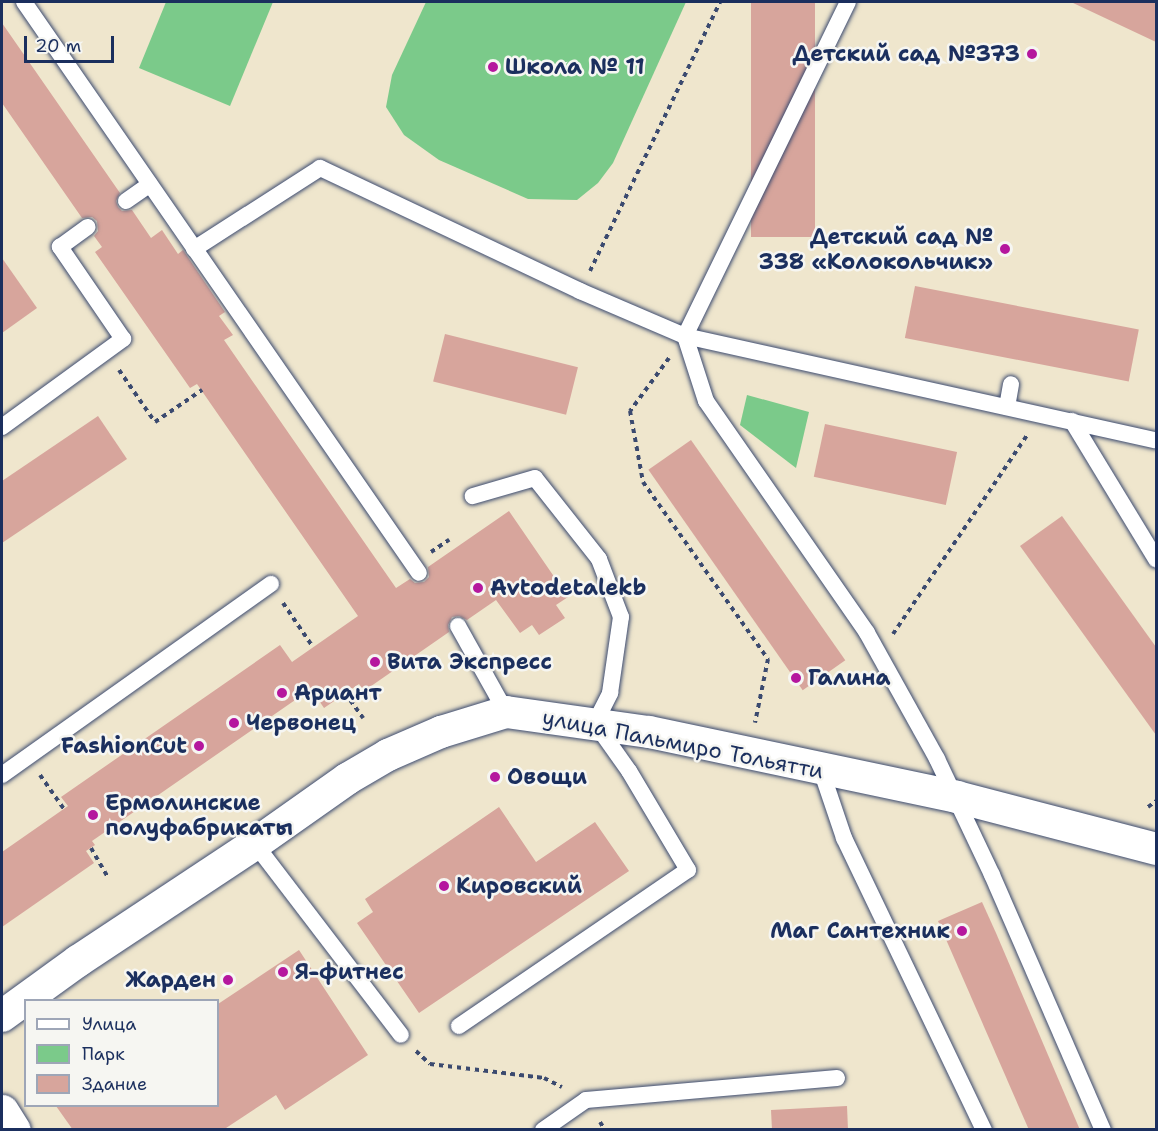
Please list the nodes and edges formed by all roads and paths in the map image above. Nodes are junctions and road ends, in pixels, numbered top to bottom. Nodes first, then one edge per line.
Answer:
1 (24, 2) edge
2 (720, 2) edge
3 (848, 2) edge
4 (150, 184) junction
5 (126, 201) dead end
6 (88, 227) dead end
7 (195, 249) junction
8 (580, 291) junction
9 (685, 336) junction
10 (106, 351) junction
11 (1011, 384) dead end
12 (202, 390) dead end
13 (1007, 407) junction
14 (1041, 414) junction
15 (1072, 421) junction
16 (2, 427) edge
17 (1156, 440) edge
18 (473, 496) dead end
19 (1156, 560) edge
20 (419, 573) dead end
21 (271, 584) joint
22 (458, 626) dead end
23 (313, 647) dead end
24 (879, 655) junction
25 (345, 693) dead end
26 (506, 712) junction
27 (363, 718) dead end
28 (595, 723) junction
29 (755, 723) dead end
30 (27, 756) junction
31 (821, 770) junction
32 (2, 775) edge
33 (957, 797) junction
34 (1156, 801) edge
35 (1148, 807) dead end
36 (64, 809) dead end
37 (255, 844) junction
38 (91, 848) dead end
39 (1156, 849) edge
40 (107, 876) dead end
41 (25, 999) edge
42 (24, 1000) edge
43 (2, 1016) edge
44 (459, 1026) dead end
45 (401, 1035) joint
46 (837, 1078) dead end
47 (586, 1100) junction
48 (2, 1111) edge
49 (14, 1130) edge
50 (543, 1130) edge
51 (984, 1130) edge
52 (1103, 1130) edge

1 - 4 lane
2 - 8 path
3 - 9 lane
4 - 5 lane
4 - 7 lane
6 - 10 lane
7 - 8 lane
7 - 20 lane
8 - 9 lane
9 - 13 lane
9 - 24 lane
9 - 29 path
10 - 12 path
10 - 16 lane
11 - 13 lane
13 - 14 lane
14 - 15 lane
14 - 24 path
15 - 17 lane
15 - 19 lane
18 - 28 lane
21 - 23 path
21 - 30 lane
22 - 26 lane
24 - 33 lane
25 - 27 path
26 - 28 street, улица Пальмиро Тольятти
26 - 37 street, улица Пальмиро Тольятти
28 - 31 street, улица Пальмиро Тольятти
28 - 44 lane
30 - 32 lane
30 - 36 path
31 - 33 street, улица Пальмиро Тольятти
31 - 51 lane
33 - 39 street, улица Пальмиро Тольятти
33 - 52 lane
34 - 35 path
37 - 41 street, улица Пальмиро Тольятти
37 - 45 lane
38 - 40 path
42 - 43 street, улица Пальмиро Тольятти
45 - 47 path
46 - 47 lane
47 - 50 lane
48 - 49 street

